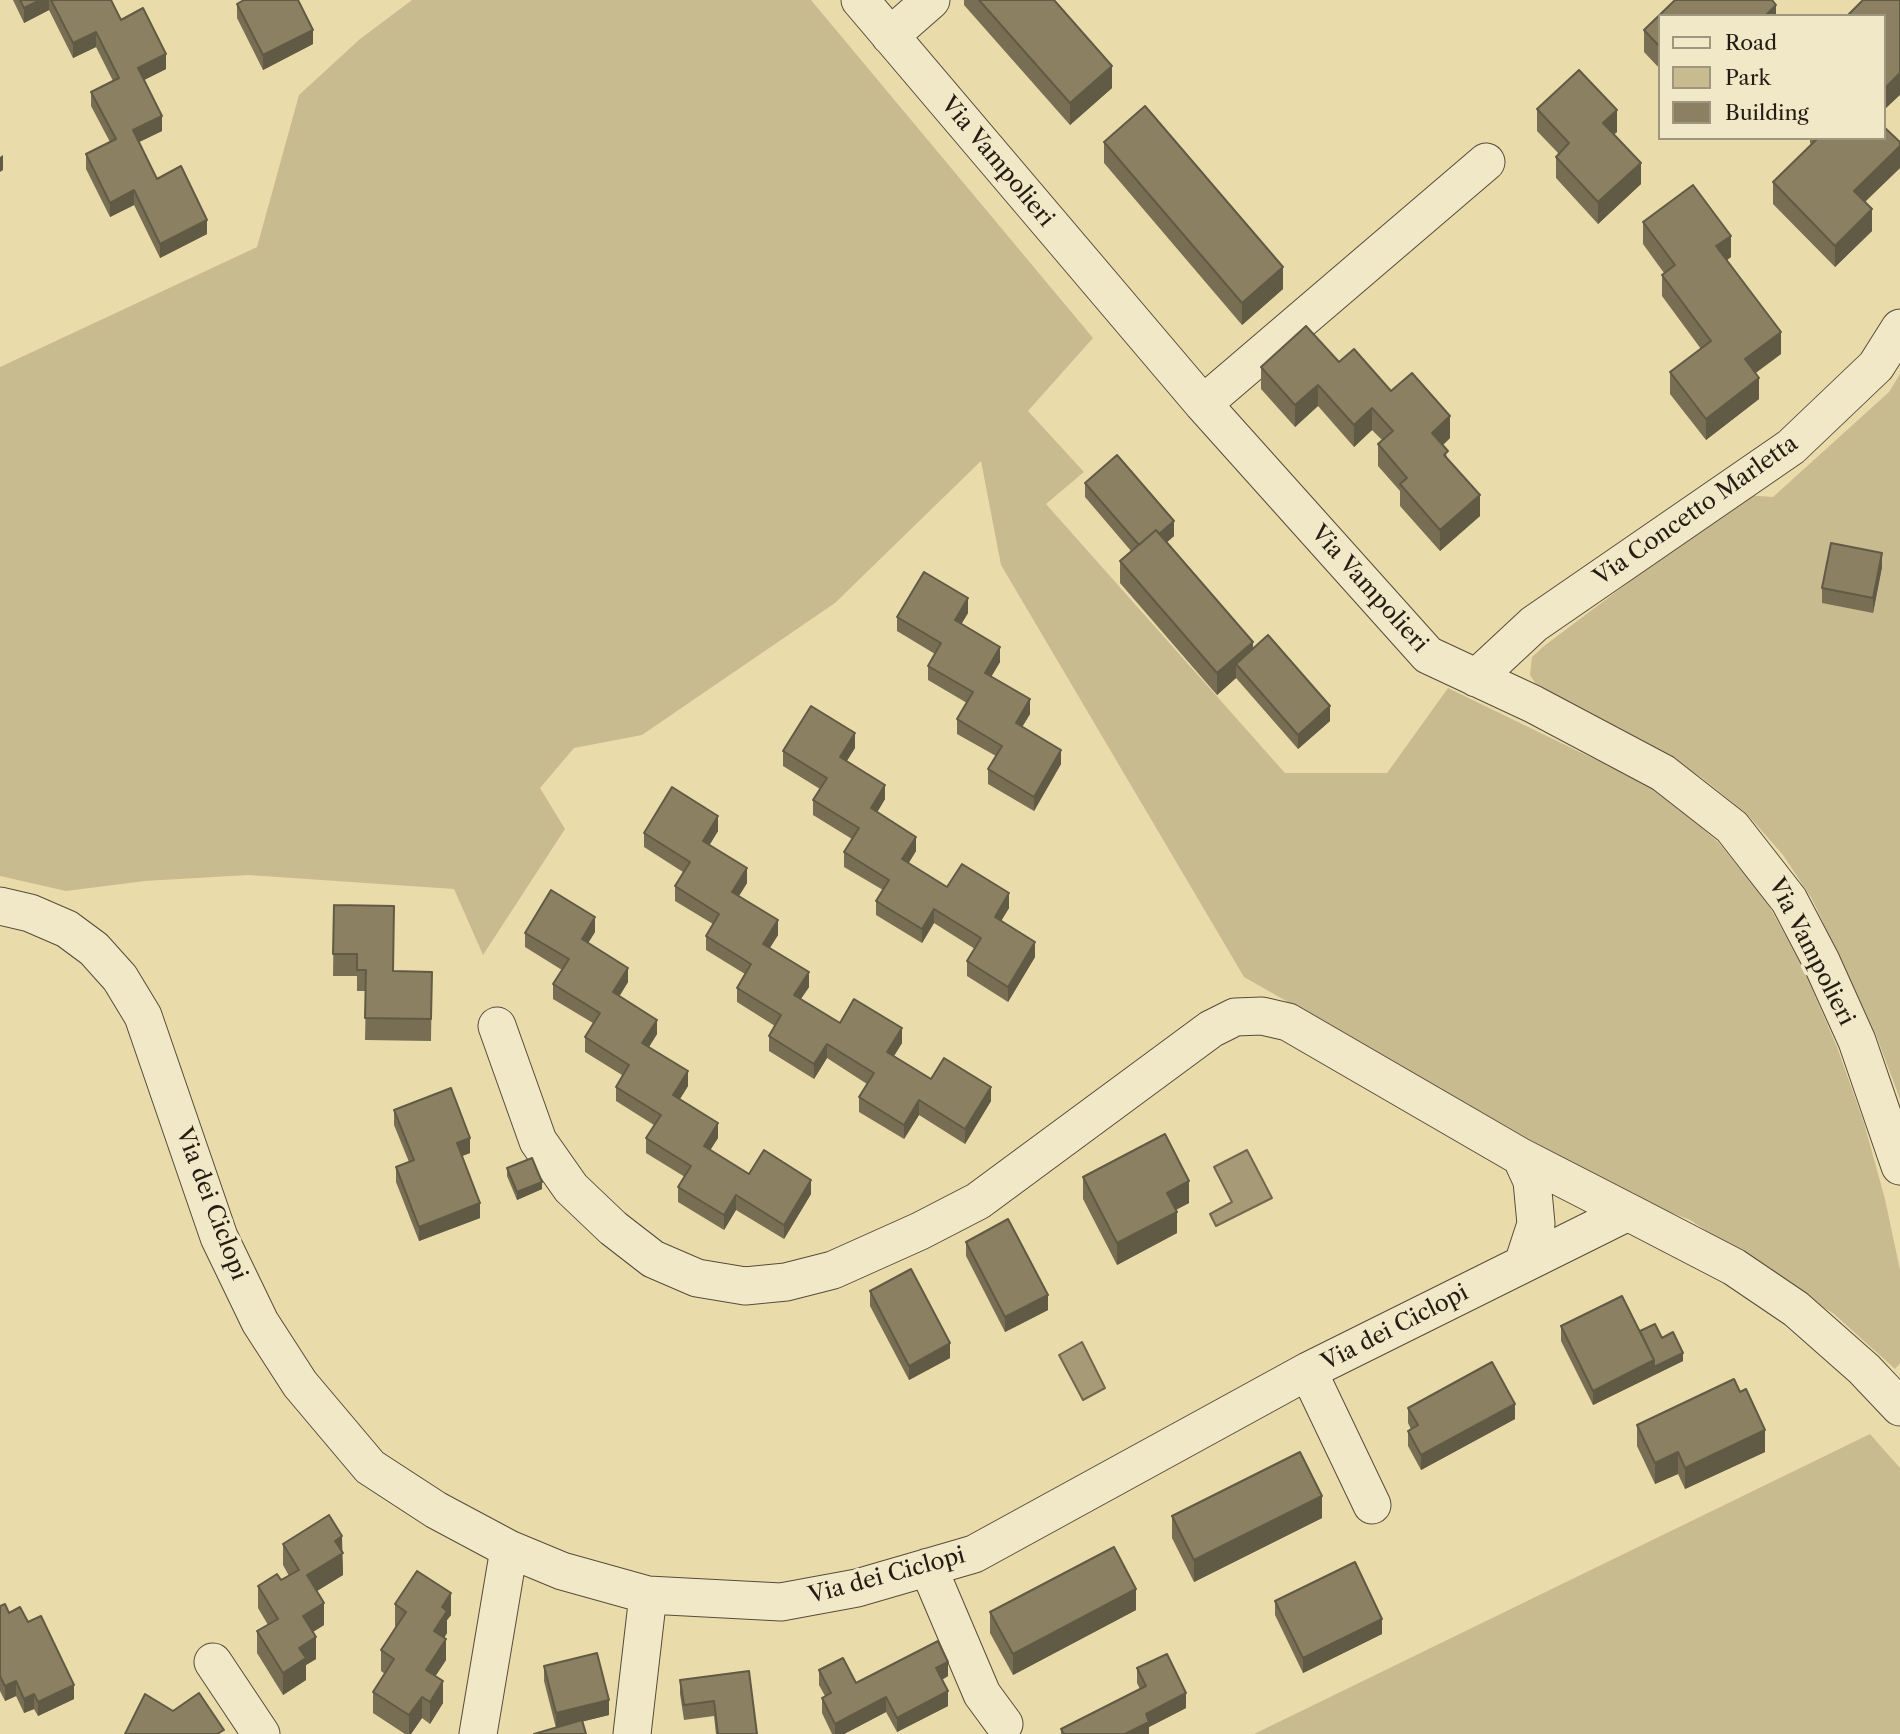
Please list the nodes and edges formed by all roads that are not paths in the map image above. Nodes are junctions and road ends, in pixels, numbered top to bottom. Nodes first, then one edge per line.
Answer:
1 (860, 0) edge
2 (931, 0) edge
3 (891, 36) junction
4 (1486, 162) dead end
5 (1900, 328) edge
6 (1203, 404) junction
7 (1476, 678) junction
8 (0, 906) edge
9 (497, 1027) dead end
10 (1521, 1157) junction
11 (1900, 1166) edge
12 (1628, 1212) junction
13 (1522, 1264) junction
14 (1308, 1371) junction
15 (1900, 1407) edge
16 (1372, 1505) dead end
17 (509, 1549) junction
18 (928, 1567) junction
19 (648, 1595) junction
20 (213, 1662) dead end
21 (1004, 1724) dead end
22 (261, 1734) edge
23 (478, 1734) edge
24 (632, 1734) edge

1 - 3 street, Via Vampolieri
2 - 3 street
3 - 6 street, Via Vampolieri
4 - 6 street
5 - 7 street, Via Concetto Marletta
6 - 7 street, Via Vampolieri
7 - 11 street, Via Vampolieri
8 - 17 street, Via dei Ciclopi
9 - 10 street
10 - 12 street
10 - 13 street
12 - 13 street, Via dei Ciclopi
12 - 15 street
13 - 14 street, Via dei Ciclopi
14 - 16 street
14 - 18 street, Via dei Ciclopi
17 - 19 street, Via dei Ciclopi
17 - 23 street
18 - 19 street, Via dei Ciclopi
18 - 21 street
19 - 24 street
20 - 22 street

